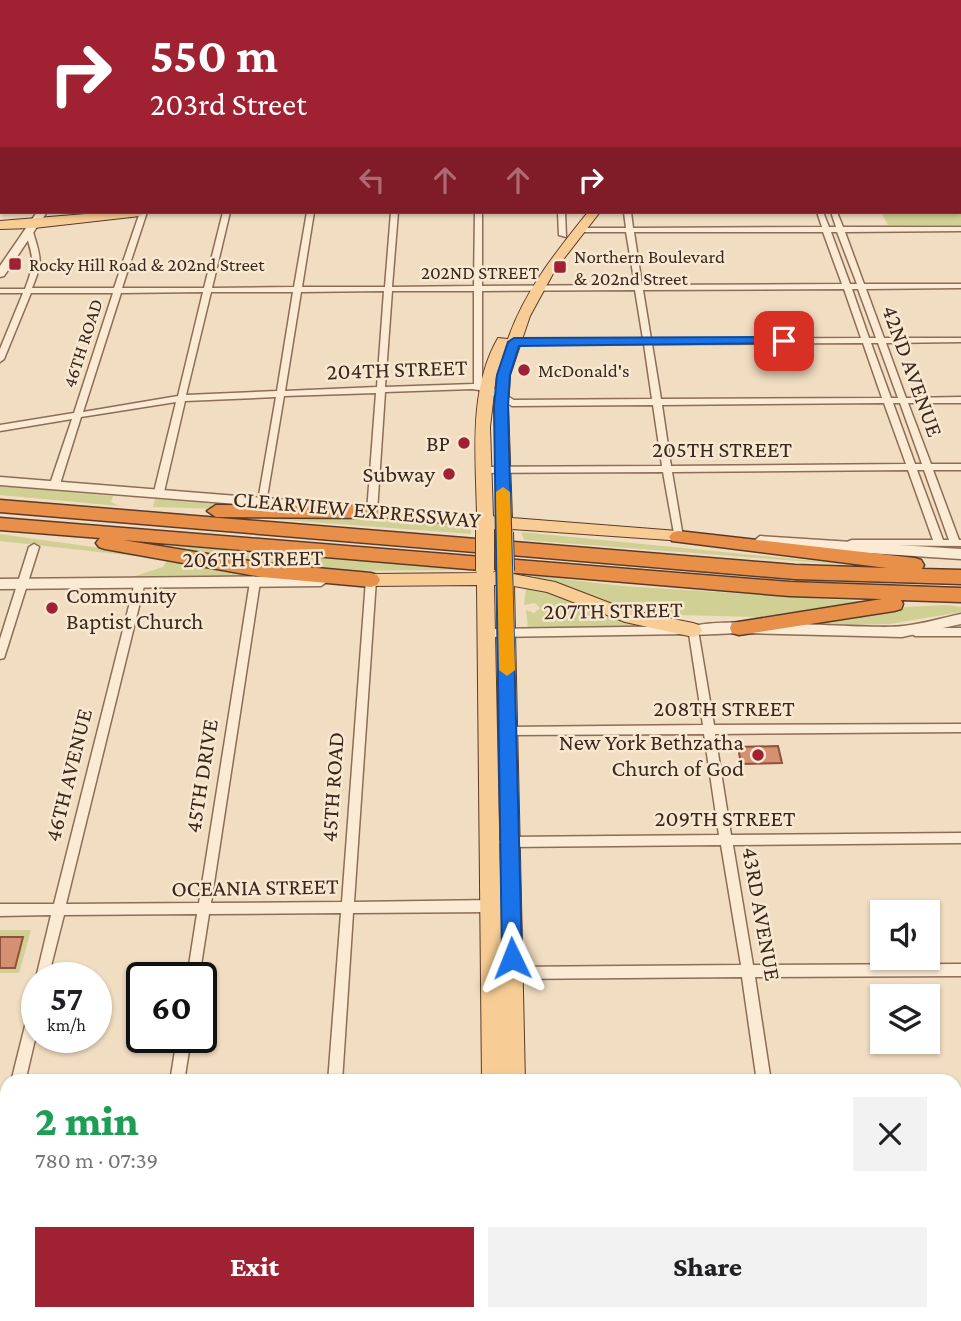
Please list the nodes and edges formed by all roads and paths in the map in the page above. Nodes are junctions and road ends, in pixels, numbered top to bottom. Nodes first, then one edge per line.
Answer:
1 (73, 214) edge
2 (118, 214) edge
3 (141, 214) edge
4 (226, 214) edge
5 (310, 214) edge
6 (394, 214) edge
7 (478, 214) edge
8 (561, 214) edge
9 (579, 214) edge
10 (592, 214) edge
11 (627, 214) edge
12 (821, 214) edge
13 (835, 214) edge
14 (0, 218) edge
15 (36, 221) edge
16 (0, 225) edge
17 (961, 229) edge
18 (579, 230) junction
19 (630, 230) junction
20 (827, 230) junction
21 (841, 230) junction
22 (563, 235) junction
23 (2, 269) edge
24 (848, 286) junction
25 (861, 286) junction
26 (961, 286) edge
27 (639, 287) junction
28 (478, 288) junction
29 (533, 288) junction
30 (298, 289) junction
31 (388, 289) junction
32 (208, 290) junction
33 (28, 291) junction
34 (117, 291) junction
35 (0, 292) edge
36 (867, 340) junction
37 (881, 340) junction
38 (961, 340) edge
39 (648, 341) junction
40 (508, 342) junction
41 (0, 359) edge
42 (492, 384) junction
43 (381, 388) junction
44 (282, 392) junction
45 (182, 398) junction
46 (889, 400) junction
47 (902, 400) junction
48 (961, 400) edge
49 (658, 402) junction
50 (78, 414) junction
51 (0, 428) edge
52 (912, 467) junction
53 (928, 467) junction
54 (961, 467) edge
55 (668, 469) junction
56 (484, 470) junction
57 (503, 470) junction
58 (0, 481) edge
59 (55, 484) junction
60 (159, 492) junction
61 (263, 501) junction
62 (0, 506) edge
63 (38, 509) junction
64 (372, 512) junction
65 (494, 525) junction
66 (0, 526) edge
67 (678, 537) junction
68 (818, 544) junction
69 (939, 544) junction
70 (34, 547) dead end
71 (959, 547) edge
72 (961, 568) edge
73 (485, 574) junction
74 (506, 575) junction
75 (961, 577) edge
76 (371, 580) junction
77 (139, 582) junction
78 (255, 582) junction
79 (0, 584) edge
80 (23, 584) junction
81 (961, 595) edge
82 (961, 601) edge
83 (961, 619) edge
84 (740, 628) junction
85 (693, 630) junction
86 (902, 632) junction
87 (961, 632) edge
88 (486, 633) junction
89 (506, 633) junction
90 (0, 655) edge
91 (961, 728) edge
92 (710, 729) junction
93 (488, 731) junction
94 (508, 731) junction
95 (961, 838) edge
96 (725, 839) junction
97 (510, 842) junction
98 (489, 843) junction
99 (500, 905) junction
100 (346, 907) junction
101 (204, 908) junction
102 (59, 909) junction
103 (0, 910) edge
104 (46, 962) edge
105 (196, 962) edge
106 (961, 970) edge
107 (749, 972) junction
108 (501, 973) junction
109 (25, 1053) edge
110 (182, 1053) edge
111 (20, 1074) edge
112 (178, 1074) edge
113 (336, 1074) edge
114 (494, 1074) edge
115 (513, 1074) edge
116 (763, 1074) edge

1 - 15 main road
2 - 15 main road
3 - 34 street, 46TH ROAD
4 - 32 street
5 - 30 street
6 - 31 street
7 - 28 street
8 - 22 street
9 - 22 main road
10 - 18 main road
11 - 19 street
12 - 20 street, 42ND AVENUE
13 - 21 street, 42ND AVENUE
14 - 15 main road
15 - 16 main road
15 - 23 street
15 - 33 street
17 - 21 street
18 - 19 street
18 - 29 main road
19 - 20 street
19 - 27 street
20 - 21 street
20 - 24 street, 42ND AVENUE
21 - 25 street, 42ND AVENUE
22 - 29 main road
24 - 25 street, 202ND STREET
24 - 27 street, 202ND STREET
24 - 36 street, 42ND AVENUE
25 - 26 street, 202ND STREET
25 - 37 street, 42ND AVENUE
27 - 29 street, 202ND STREET
27 - 39 street
28 - 29 street, 202ND STREET
28 - 31 street, 202ND STREET
28 - 42 street
29 - 40 main road
29 - 40 main road
30 - 31 street, 202ND STREET
30 - 32 street, 202ND STREET
30 - 44 street
31 - 43 street
32 - 34 street, 202ND STREET
32 - 45 street
33 - 34 street, 202ND STREET
33 - 35 street, 202ND STREET
33 - 41 street
34 - 50 street, 46TH ROAD
36 - 37 street
36 - 39 street
36 - 46 street, 42ND AVENUE
37 - 38 street
37 - 47 street, 42ND AVENUE
39 - 40 street
39 - 49 street
40 - 42 main road
42 - 43 street, 204TH STREET
42 - 49 street, 204TH STREET
42 - 56 main road
42 - 57 main road
43 - 44 street, 204TH STREET
43 - 64 street
44 - 45 street, 204TH STREET
44 - 61 street
45 - 50 street, 204TH STREET
45 - 60 street
46 - 47 street, 204TH STREET
46 - 49 street, 204TH STREET
46 - 52 street, 42ND AVENUE
47 - 48 street, 204TH STREET
47 - 53 street, 42ND AVENUE
49 - 55 street
50 - 51 street, 204TH STREET
50 - 59 street, 46TH ROAD
52 - 53 street, 205TH STREET
52 - 55 street, 205TH STREET
52 - 69 street, 42ND AVENUE
53 - 54 street, 205TH STREET
53 - 71 street, 42ND AVENUE
55 - 57 street, 205TH STREET
55 - 67 street
56 - 57 street, 205TH STREET
56 - 65 main road
57 - 65 main road
58 - 59 street, CLEARVIEW EXPRESSWAY
59 - 60 street, CLEARVIEW EXPRESSWAY
60 - 61 street, CLEARVIEW EXPRESSWAY
61 - 64 street, CLEARVIEW EXPRESSWAY
62 - 63 highway, CLEARVIEW EXPRESSWAY
63 - 64 highway
63 - 75 highway, CLEARVIEW EXPRESSWAY
64 - 65 main road
65 - 67 main road, CLEARVIEW EXPRESSWAY
65 - 73 main road, bridge
65 - 74 main road, bridge
66 - 76 highway
66 - 81 highway, CLEARVIEW EXPRESSWAY
67 - 68 street, CLEARVIEW EXPRESSWAY
67 - 72 highway
68 - 69 street, CLEARVIEW EXPRESSWAY
68 - 71 street
69 - 71 street
70 - 80 street
73 - 74 main road, 206TH STREET
73 - 76 main road, 206TH STREET
73 - 88 main road
74 - 85 main road, 206TH STREET
74 - 89 main road
76 - 78 street, 206TH STREET
76 - 100 street, 45TH ROAD
77 - 78 street, 206TH STREET
77 - 80 street, 206TH STREET
77 - 102 street, 46TH AVENUE
78 - 101 street, 45TH DRIVE
79 - 80 street, 206TH STREET
80 - 90 street
82 - 84 highway
83 - 86 street
84 - 85 street, 207TH STREET
84 - 86 street
85 - 89 street, 207TH STREET
85 - 92 street, 43RD AVENUE
86 - 87 street
88 - 89 street, 207TH STREET
88 - 93 main road
89 - 94 main road
91 - 92 street, 208TH STREET
92 - 94 street, 208TH STREET
92 - 96 street, 43RD AVENUE
93 - 94 street, 208TH STREET
93 - 98 main road
94 - 97 main road
95 - 96 street, 209TH STREET
96 - 97 street, 209TH STREET
96 - 107 street, 43RD AVENUE
97 - 98 street, 209TH STREET
97 - 99 main road
98 - 99 main road
99 - 100 street, OCEANIA STREET
99 - 108 main road
100 - 101 street, OCEANIA STREET
100 - 113 street, 45TH ROAD
101 - 102 street, OCEANIA STREET
101 - 105 street, 45TH DRIVE
102 - 103 street, OCEANIA STREET
102 - 104 street, 46TH AVENUE
106 - 107 street
107 - 108 street
107 - 116 street, 43RD AVENUE
108 - 114 main road
108 - 115 main road
109 - 111 street
110 - 112 street

